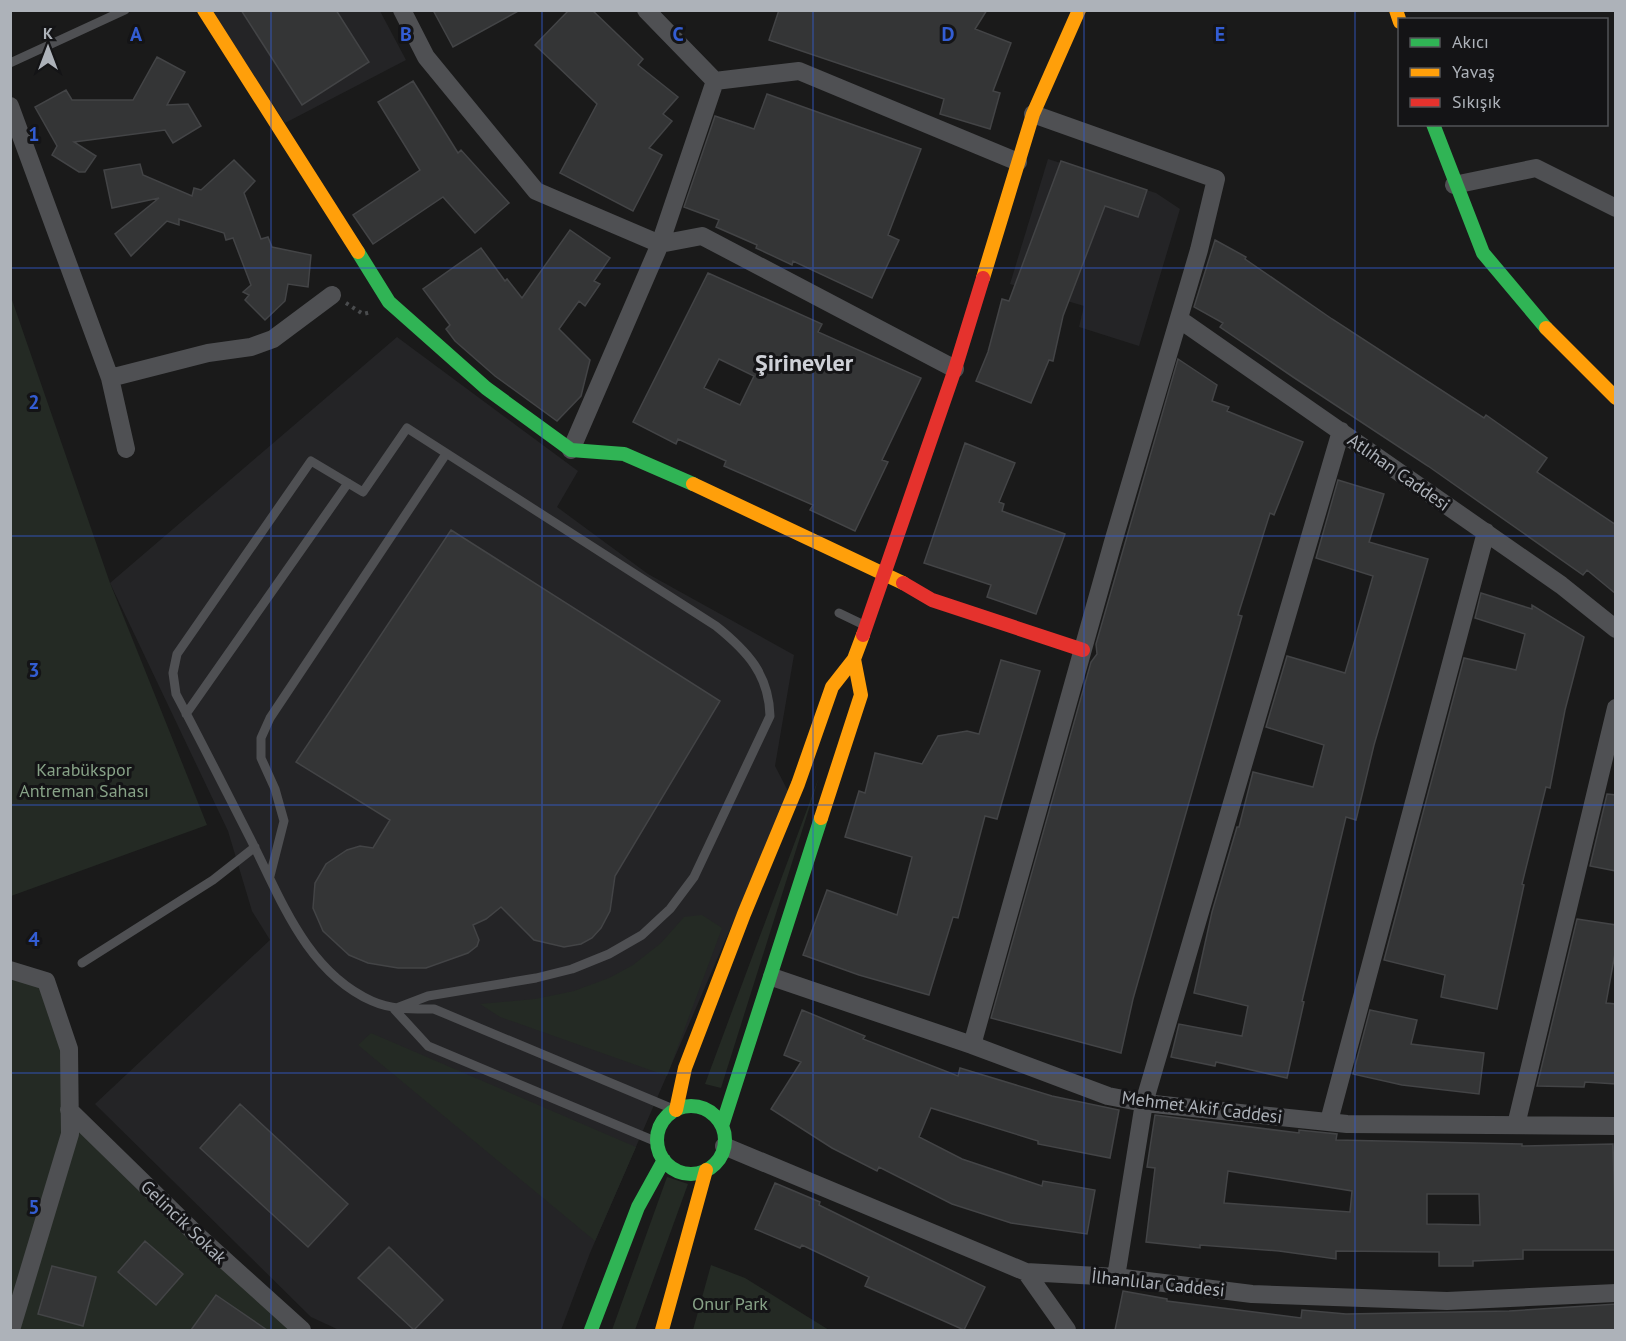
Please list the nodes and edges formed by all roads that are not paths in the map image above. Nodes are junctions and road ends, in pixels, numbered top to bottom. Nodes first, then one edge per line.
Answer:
1 (125, 10) edge
2 (204, 10) edge
3 (402, 10) edge
4 (646, 10) edge
5 (1079, 10) edge
6 (10, 63) edge
7 (714, 81) junction
8 (10, 105) edge
9 (1033, 114) junction
10 (1434, 126) edge
11 (1018, 162) junction
12 (1454, 185) junction
13 (1616, 208) edge
14 (660, 244) junction
15 (332, 295) road end
16 (1179, 319) junction
17 (955, 369) junction
18 (110, 378) junction
19 (1616, 398) edge
20 (1341, 431) junction
21 (126, 449) dead end
22 (571, 450) junction
23 (446, 454) junction
24 (348, 483) junction
25 (1486, 532) junction
26 (886, 573) junction
27 (839, 614) dead end
28 (867, 626) junction
29 (1616, 629) edge
30 (1083, 650) junction
31 (854, 659) junction
32 (1616, 708) edge
33 (186, 714) junction
34 (255, 847) junction
35 (270, 876) junction
36 (82, 963) dead end
37 (10, 970) edge
38 (772, 977) junction
39 (394, 1009) junction
40 (972, 1045) junction
41 (1144, 1103) junction
42 (69, 1110) junction
43 (676, 1110) junction
44 (1329, 1122) junction
45 (1516, 1125) junction
46 (722, 1126) junction
47 (1616, 1126) edge
48 (657, 1142) junction
49 (724, 1146) junction
50 (664, 1160) junction
51 (706, 1170) junction
52 (1026, 1272) junction
53 (1116, 1277) junction
54 (1616, 1293) edge
55 (1063, 1329) edge
56 (11, 1330) edge
57 (302, 1330) edge
58 (591, 1330) edge
59 (662, 1330) edge

1 - 6 lane
2 - 22 street
3 - 14 street
4 - 7 street
5 - 9 street
7 - 11 street
7 - 14 street
8 - 18 street
9 - 11 street
9 - 16 street
10 - 12 street
11 - 17 street
12 - 13 street
12 - 19 street
14 - 17 street
14 - 22 street
15 - 18 street
16 - 20 street, Atlıhan Caddesi
16 - 30 street
17 - 26 street
18 - 21 street
20 - 25 street, Atlıhan Caddesi
20 - 41 street
22 - 26 street
23 - 24 lane
23 - 35 lane
23 - 39 lane
24 - 33 lane
24 - 33 lane
25 - 29 street, Atlıhan Caddesi
25 - 44 street
26 - 28 street
26 - 30 street
27 - 28 lane
28 - 31 street
30 - 40 street
31 - 38 street
31 - 43 street
32 - 45 street
33 - 34 lane
34 - 35 lane
34 - 36 lane
35 - 39 lane
37 - 42 street
38 - 40 street, Mehmet Akif Caddesi
38 - 46 street
39 - 43 lane
39 - 48 lane
40 - 41 street, Mehmet Akif Caddesi
41 - 44 street, Mehmet Akif Caddesi
41 - 53 street
42 - 56 street
42 - 57 street, Gelincik Sokak
43 - 46 street
43 - 48 street
44 - 45 street, Mehmet Akif Caddesi
45 - 47 street, Mehmet Akif Caddesi
46 - 49 street
48 - 50 street
49 - 51 street
49 - 52 street, İlhanlılar Caddesi
50 - 51 street
50 - 58 street
51 - 59 street
52 - 53 street, İlhanlılar Caddesi
52 - 55 street
53 - 54 street, İlhanlılar Caddesi

